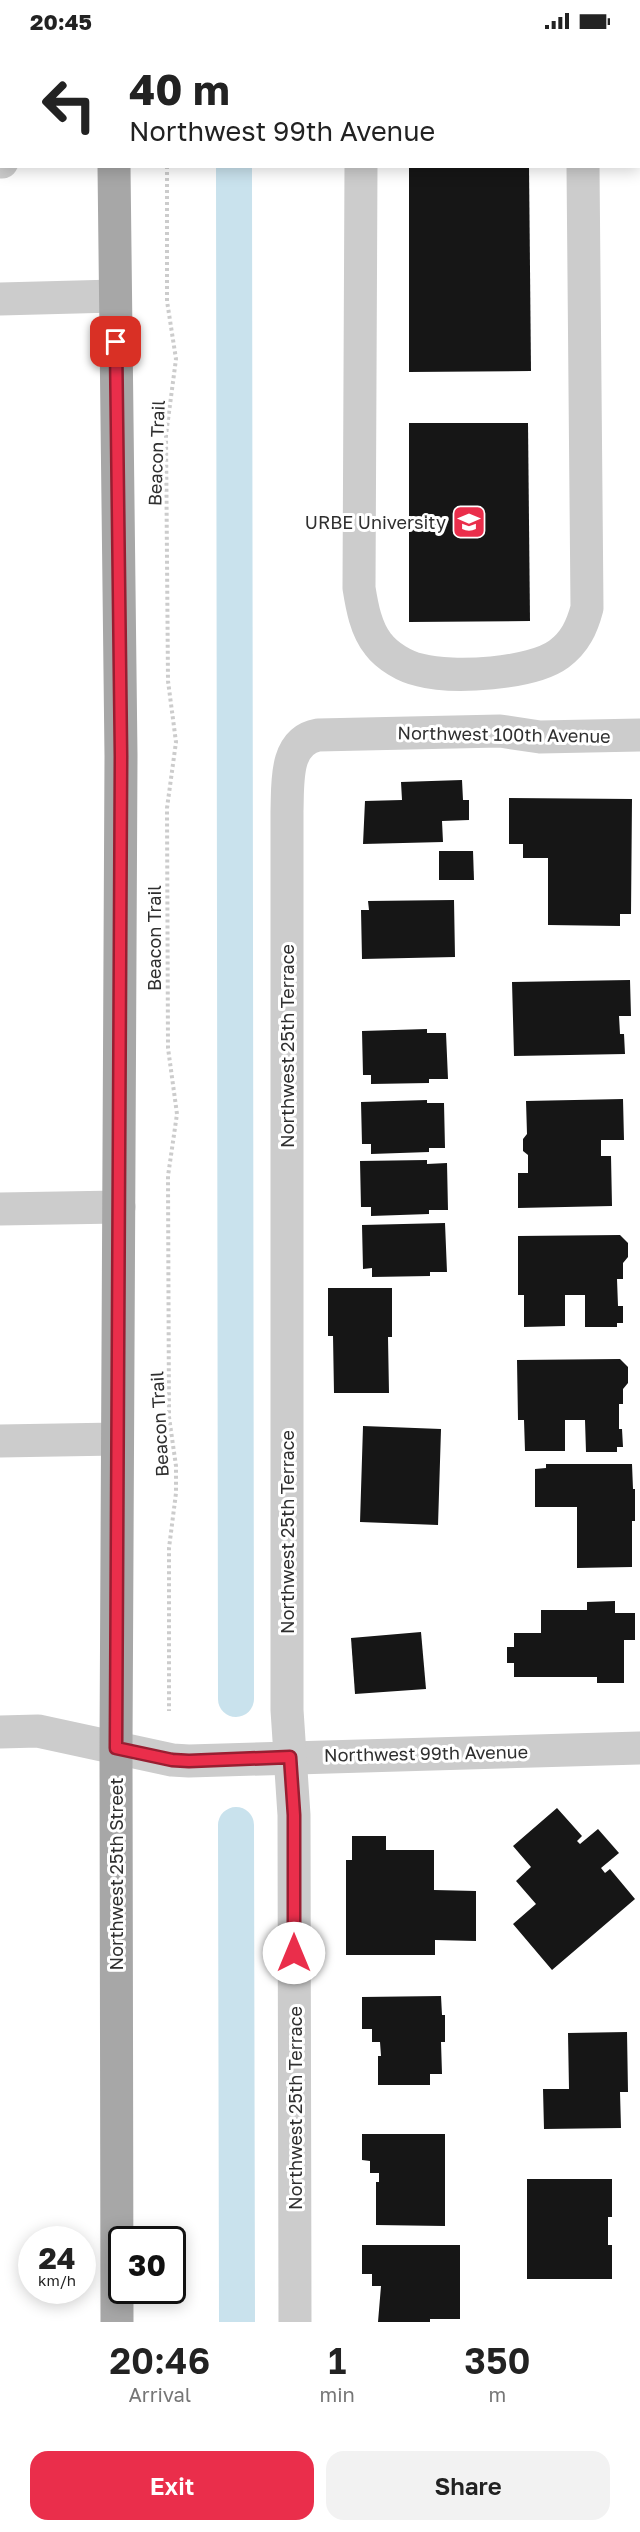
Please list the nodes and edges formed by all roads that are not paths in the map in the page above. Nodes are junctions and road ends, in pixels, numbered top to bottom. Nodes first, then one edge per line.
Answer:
1 (114, 168) edge
2 (361, 168) edge
3 (583, 168) edge
4 (115, 296) junction
5 (0, 299) edge
6 (640, 735) edge
7 (298, 744) joint
8 (118, 1207) junction
9 (0, 1209) edge
10 (117, 1438) junction
11 (0, 1441) edge
12 (0, 1732) edge
13 (116, 1748) junction
14 (640, 1748) edge
15 (290, 1757) junction
16 (117, 2322) edge
17 (295, 2322) edge

1 - 4 main road, Northwest 25th Street
2 - 3 street
4 - 5 street
4 - 8 main road, Northwest 25th Street
6 - 7 street, Northwest 100th Avenue
7 - 15 street, Northwest 25th Terrace
8 - 9 street
8 - 10 main road, Northwest 25th Street
10 - 11 street
10 - 13 main road, Northwest 25th Street
12 - 13 street, Northwest 99th Avenue
13 - 15 street, Northwest 99th Avenue
13 - 16 main road, Northwest 25th Street
14 - 15 street, Northwest 99th Avenue
15 - 17 street, Northwest 25th Terrace

